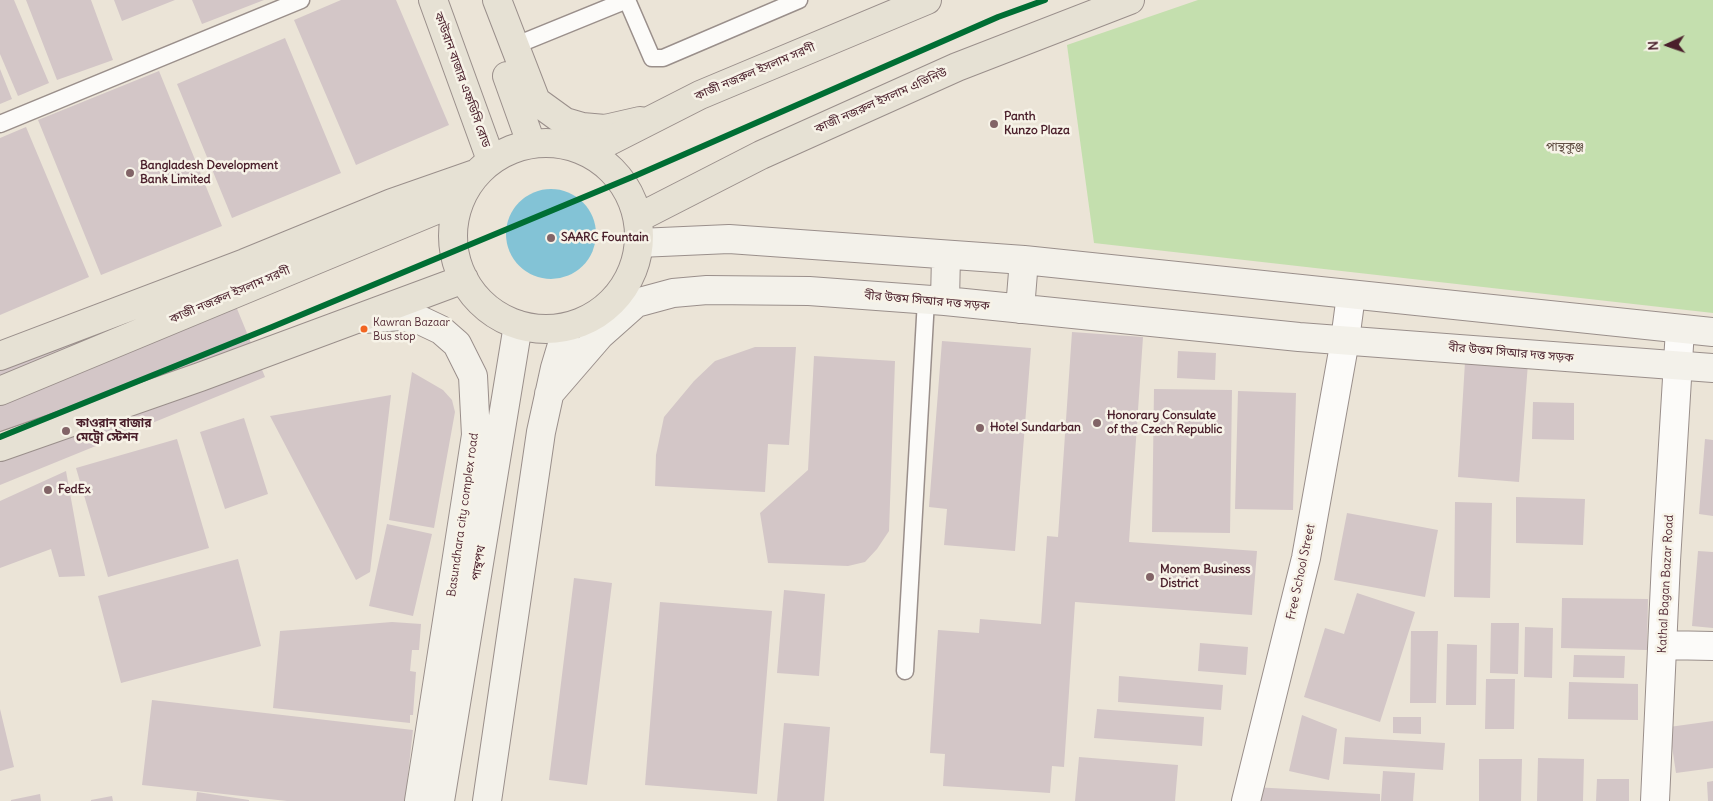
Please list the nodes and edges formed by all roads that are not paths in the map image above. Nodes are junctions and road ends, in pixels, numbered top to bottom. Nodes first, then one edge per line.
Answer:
1 (301, 0) edge
2 (433, 0) edge
3 (479, 0) edge
4 (497, 0) edge
5 (627, 0) edge
6 (799, 0) edge
7 (927, 0) edge
8 (1130, 0) edge
9 (514, 46) junction
10 (651, 119) junction
11 (0, 124) edge
12 (531, 143) junction
13 (588, 152) junction
14 (483, 167) junction
15 (460, 200) junction
16 (639, 231) junction
17 (946, 255) junction
18 (1024, 260) junction
19 (464, 279) junction
20 (1350, 295) junction
21 (935, 301) junction
22 (1020, 309) junction
23 (352, 320) junction
24 (518, 325) junction
25 (567, 328) junction
26 (1680, 329) junction
27 (1713, 332) edge
28 (1345, 340) junction
29 (0, 356) edge
30 (1677, 367) junction
31 (1713, 368) edge
32 (0, 390) edge
33 (549, 394) junction
34 (0, 447) edge
35 (1663, 645) junction
36 (1713, 646) edge
37 (905, 670) dead end
38 (419, 801) edge
39 (440, 801) edge
40 (487, 801) edge
41 (1246, 801) edge
42 (1655, 801) edge

1 - 11 lane
2 - 14 main road, কাউরান বাজার এফডিসি রোড
3 - 12 main road
4 - 9 main road
5 - 6 lane
5 - 9 lane
7 - 10 main road, কাজী নজরুল ইসলাম সরণী
8 - 16 main road, কাজী নজরুল ইসলাম এভিনিউ
9 - 10 main road
10 - 13 main road, কাজী নজরুল ইসলাম সরণী
12 - 13 main road
12 - 14 main road
13 - 16 main road
14 - 15 main road
14 - 29 main road
15 - 19 main road
15 - 32 main road, কাজী নজরুল ইসলাম সরণী
16 - 17 main road
16 - 25 main road
17 - 18 main road
17 - 21 main road
18 - 20 main road
18 - 22 main road
19 - 23 main road
19 - 24 main road
20 - 26 main road
20 - 28 street
21 - 22 main road, বীর উত্তম সিআর দত্ত সড়ক
21 - 33 main road, বীর উত্তম সিআর দত্ত সড়ক
21 - 37 lane
22 - 28 main road, বীর উত্তম সিআর দত্ত সড়ক
23 - 34 main road
23 - 38 main road, Basundhara city complex road
24 - 25 main road
24 - 39 main road, পান্থপথ
25 - 33 main road
26 - 27 main road
26 - 30 street
28 - 30 main road, বীর উত্তম সিআর দত্ত সড়ক
28 - 41 street, Free School Street
30 - 31 main road, বীর উত্তম সিআর দত্ত সড়ক
30 - 35 street, Kathal Bagan Bazar Road
33 - 40 main road
35 - 36 street
35 - 42 street, Kathal Bagan Bazar Road

